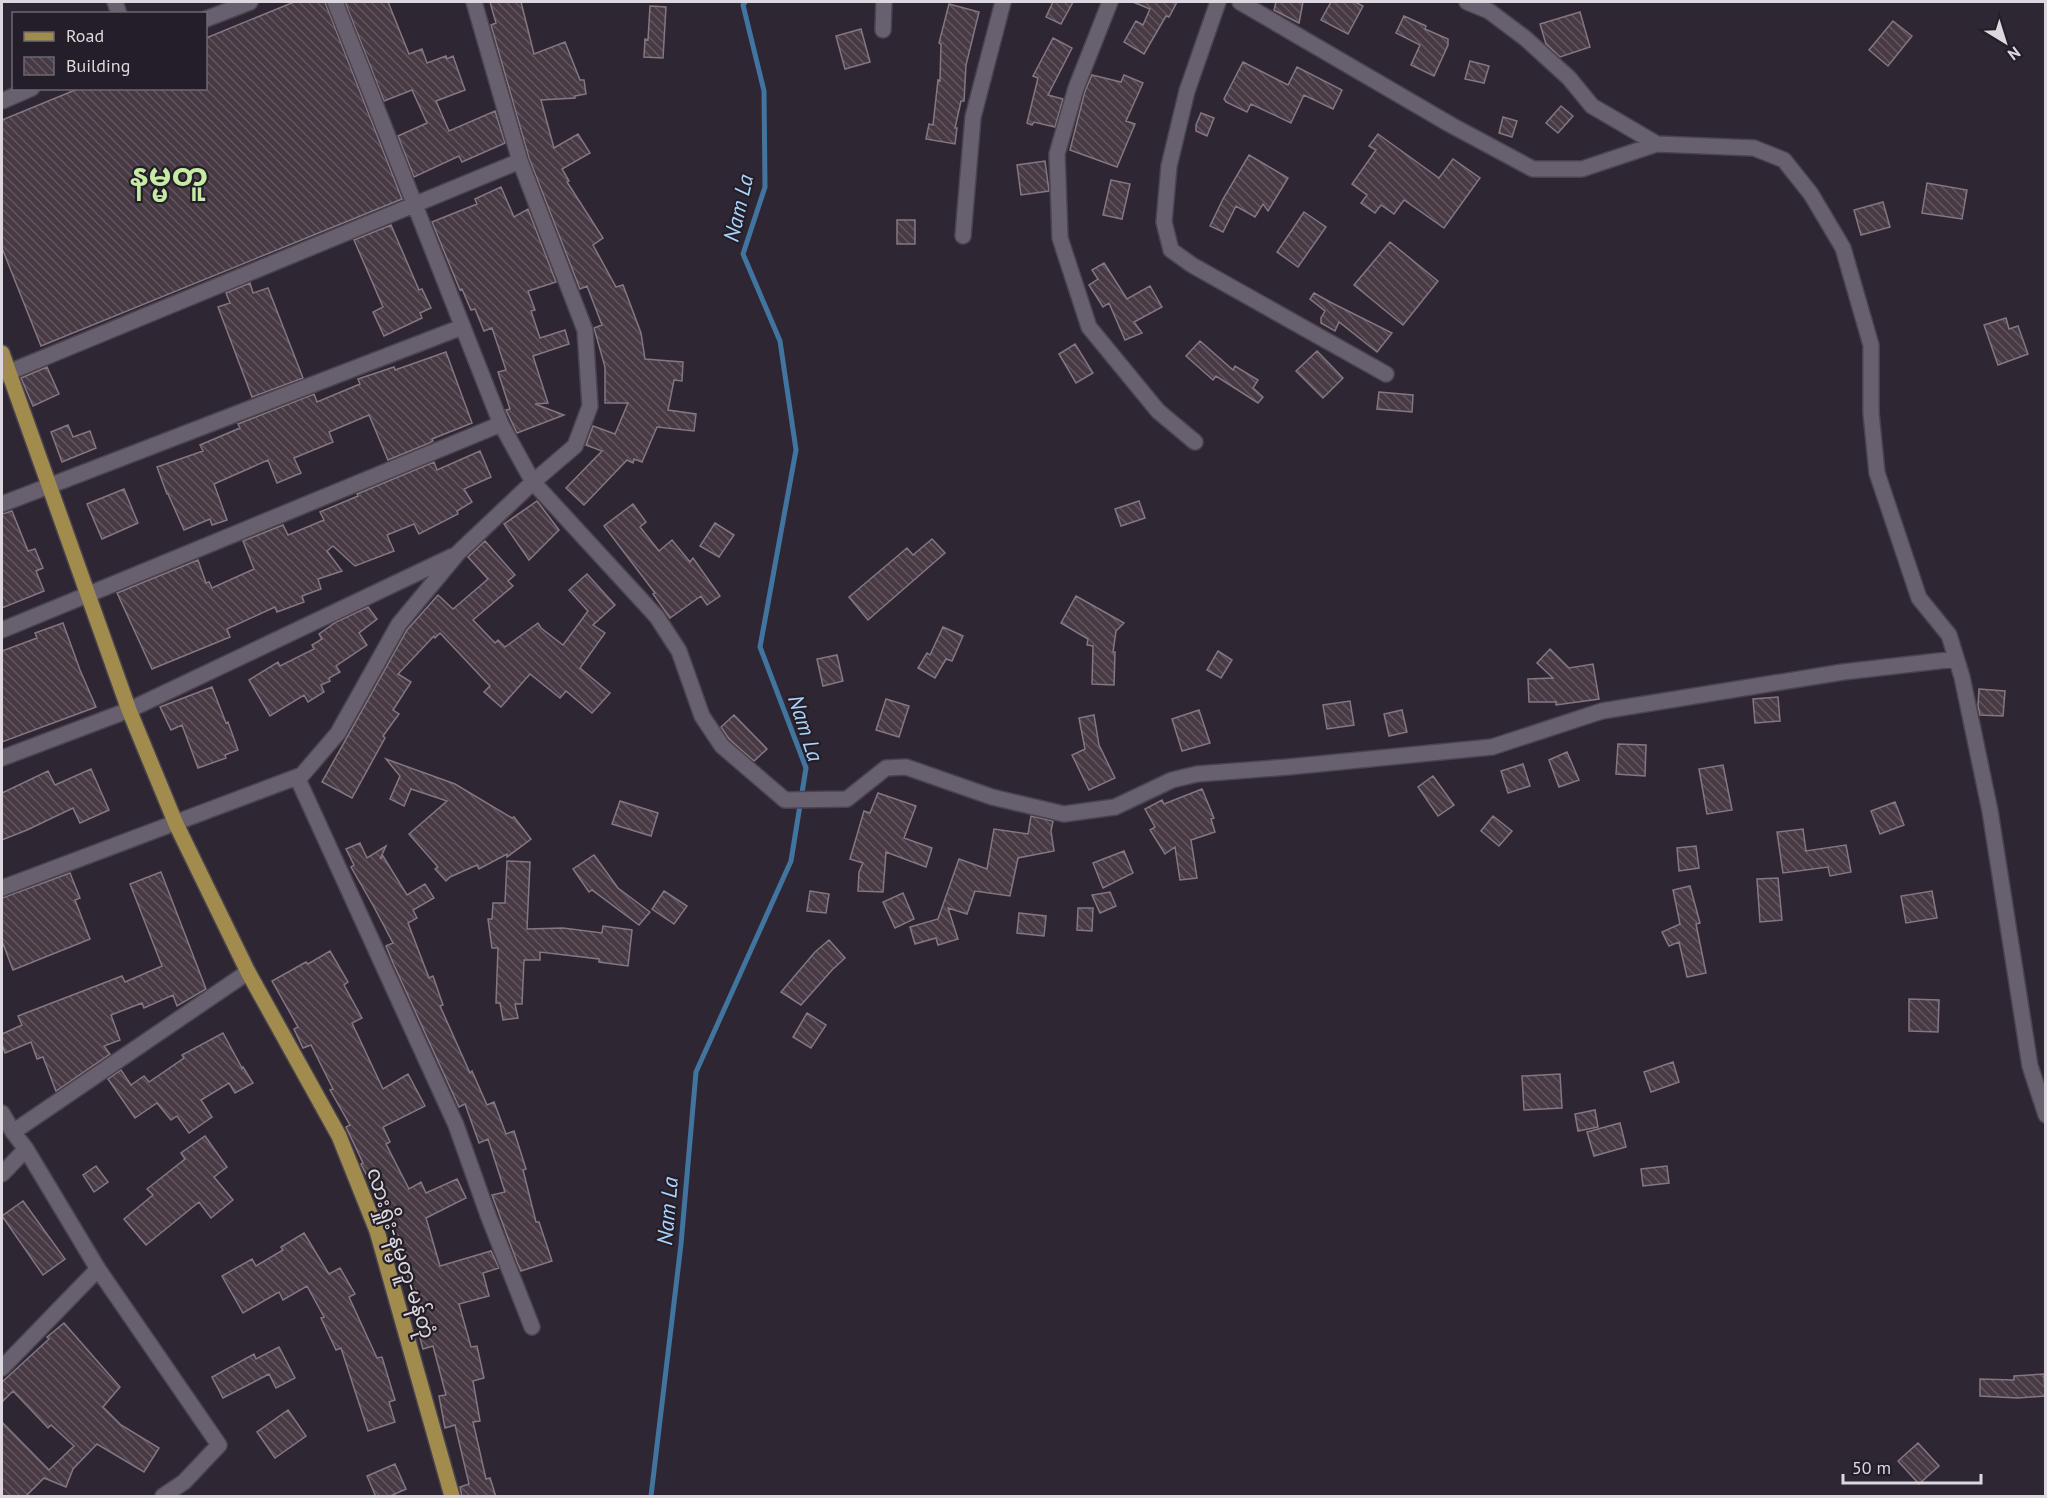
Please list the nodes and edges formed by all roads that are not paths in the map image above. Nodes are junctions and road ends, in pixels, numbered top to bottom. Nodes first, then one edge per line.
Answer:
1 (250, 2) edge
2 (335, 2) edge
3 (474, 2) edge
4 (884, 2) edge
5 (1003, 2) edge
6 (1110, 2) edge
7 (1218, 2) edge
8 (1240, 2) edge
9 (1467, 2) edge
10 (1486, 6) edge
11 (207, 19) edge
12 (882, 30) dead end
13 (27, 90) edge
14 (2, 101) edge
15 (1657, 144) junction
16 (520, 161) junction
17 (414, 204) junction
18 (963, 236) dead end
19 (462, 327) junction
20 (2, 353) edge
21 (5, 373) edge
22 (1386, 374) dead end
23 (501, 424) junction
24 (1195, 442) dead end
25 (533, 482) junction
26 (49, 485) junction
27 (2, 504) edge
28 (458, 553) junction
29 (89, 594) junction
30 (2, 630) edge
31 (1956, 659) junction
32 (129, 710) junction
33 (2, 758) edge
34 (297, 777) junction
35 (176, 824) junction
36 (2, 888) edge
37 (248, 972) junction
38 (2, 1113) edge
39 (2046, 1115) edge
40 (13, 1132) junction
41 (26, 1149) junction
42 (2, 1174) edge
43 (98, 1269) junction
44 (532, 1327) dead end
45 (2, 1368) edge
46 (164, 1497) edge
47 (452, 1497) edge

1 - 11 street
2 - 17 street
3 - 16 street
4 - 12 street
5 - 18 street
6 - 24 street
7 - 22 street
8 - 15 street
9 - 10 street
10 - 15 street
13 - 14 street
15 - 31 street
16 - 17 street
16 - 25 street
17 - 19 street
17 - 21 street
19 - 23 street
19 - 26 street
20 - 21 main road, လားရှိုး-နမ္မတူ-မန်တုံ
21 - 26 main road, လားရှိုး-နမ္မတူ-မန်တုံ
23 - 25 street
23 - 29 street
25 - 28 street
25 - 31 street
26 - 27 street
26 - 29 main road, လားရှိုး-နမ္မတူ-မန်တုံ
28 - 32 street
28 - 34 street
29 - 30 street
29 - 32 main road, လားရှိုး-နမ္မတူ-မန်တုံ
31 - 39 street
32 - 33 street
32 - 35 main road, လားရှိုး-နမ္မတူ-မန်တုံ
34 - 35 street
34 - 44 street
35 - 36 street
35 - 37 main road, လားရှိုး-နမ္မတူ-မန်တုံ
37 - 40 street
37 - 47 main road, လားရှိုး-နမ္မတူ-မန်တုံ
38 - 40 street
40 - 41 street
41 - 42 street
41 - 43 street
43 - 45 street
43 - 46 street

